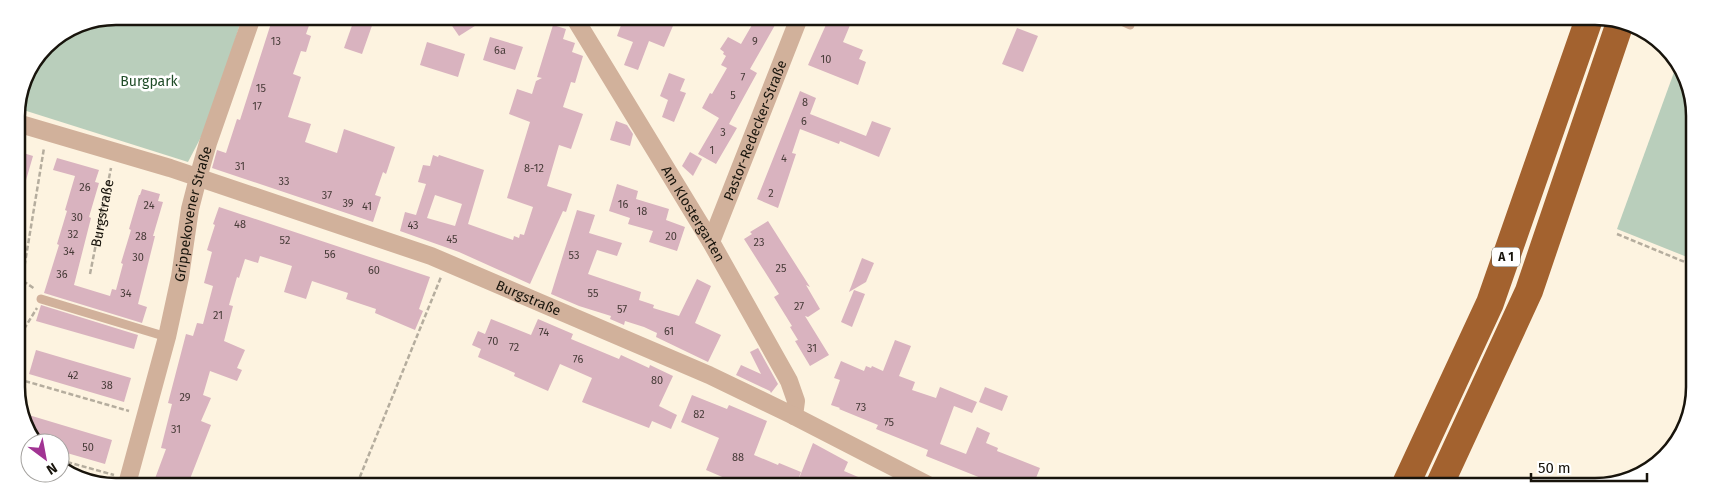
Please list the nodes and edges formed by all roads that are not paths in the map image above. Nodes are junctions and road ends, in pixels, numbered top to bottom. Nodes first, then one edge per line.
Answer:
1 (249, 25) edge
2 (579, 25) edge
3 (796, 25) edge
4 (1586, 25) edge
5 (1618, 28) edge
6 (25, 126) edge
7 (198, 178) junction
8 (711, 242) junction
9 (41, 299) dead end
10 (167, 337) junction
11 (794, 416) junction
12 (129, 478) edge
13 (914, 478) edge
14 (1408, 478) edge
15 (1444, 478) edge

1 - 7 street, Grippekovener Straße
2 - 8 street, Am Klostergarten
3 - 8 street, Pastor-Redecker-Straße
4 - 14 highway, A 1
5 - 15 highway, A 1
6 - 7 street, Burgstraße
7 - 10 street, Grippekovener Straße
7 - 11 street, Burgstraße
8 - 11 street, Am Klostergarten
9 - 10 lane
10 - 12 street, Grippekovener Straße
11 - 13 street, Burgstraße

